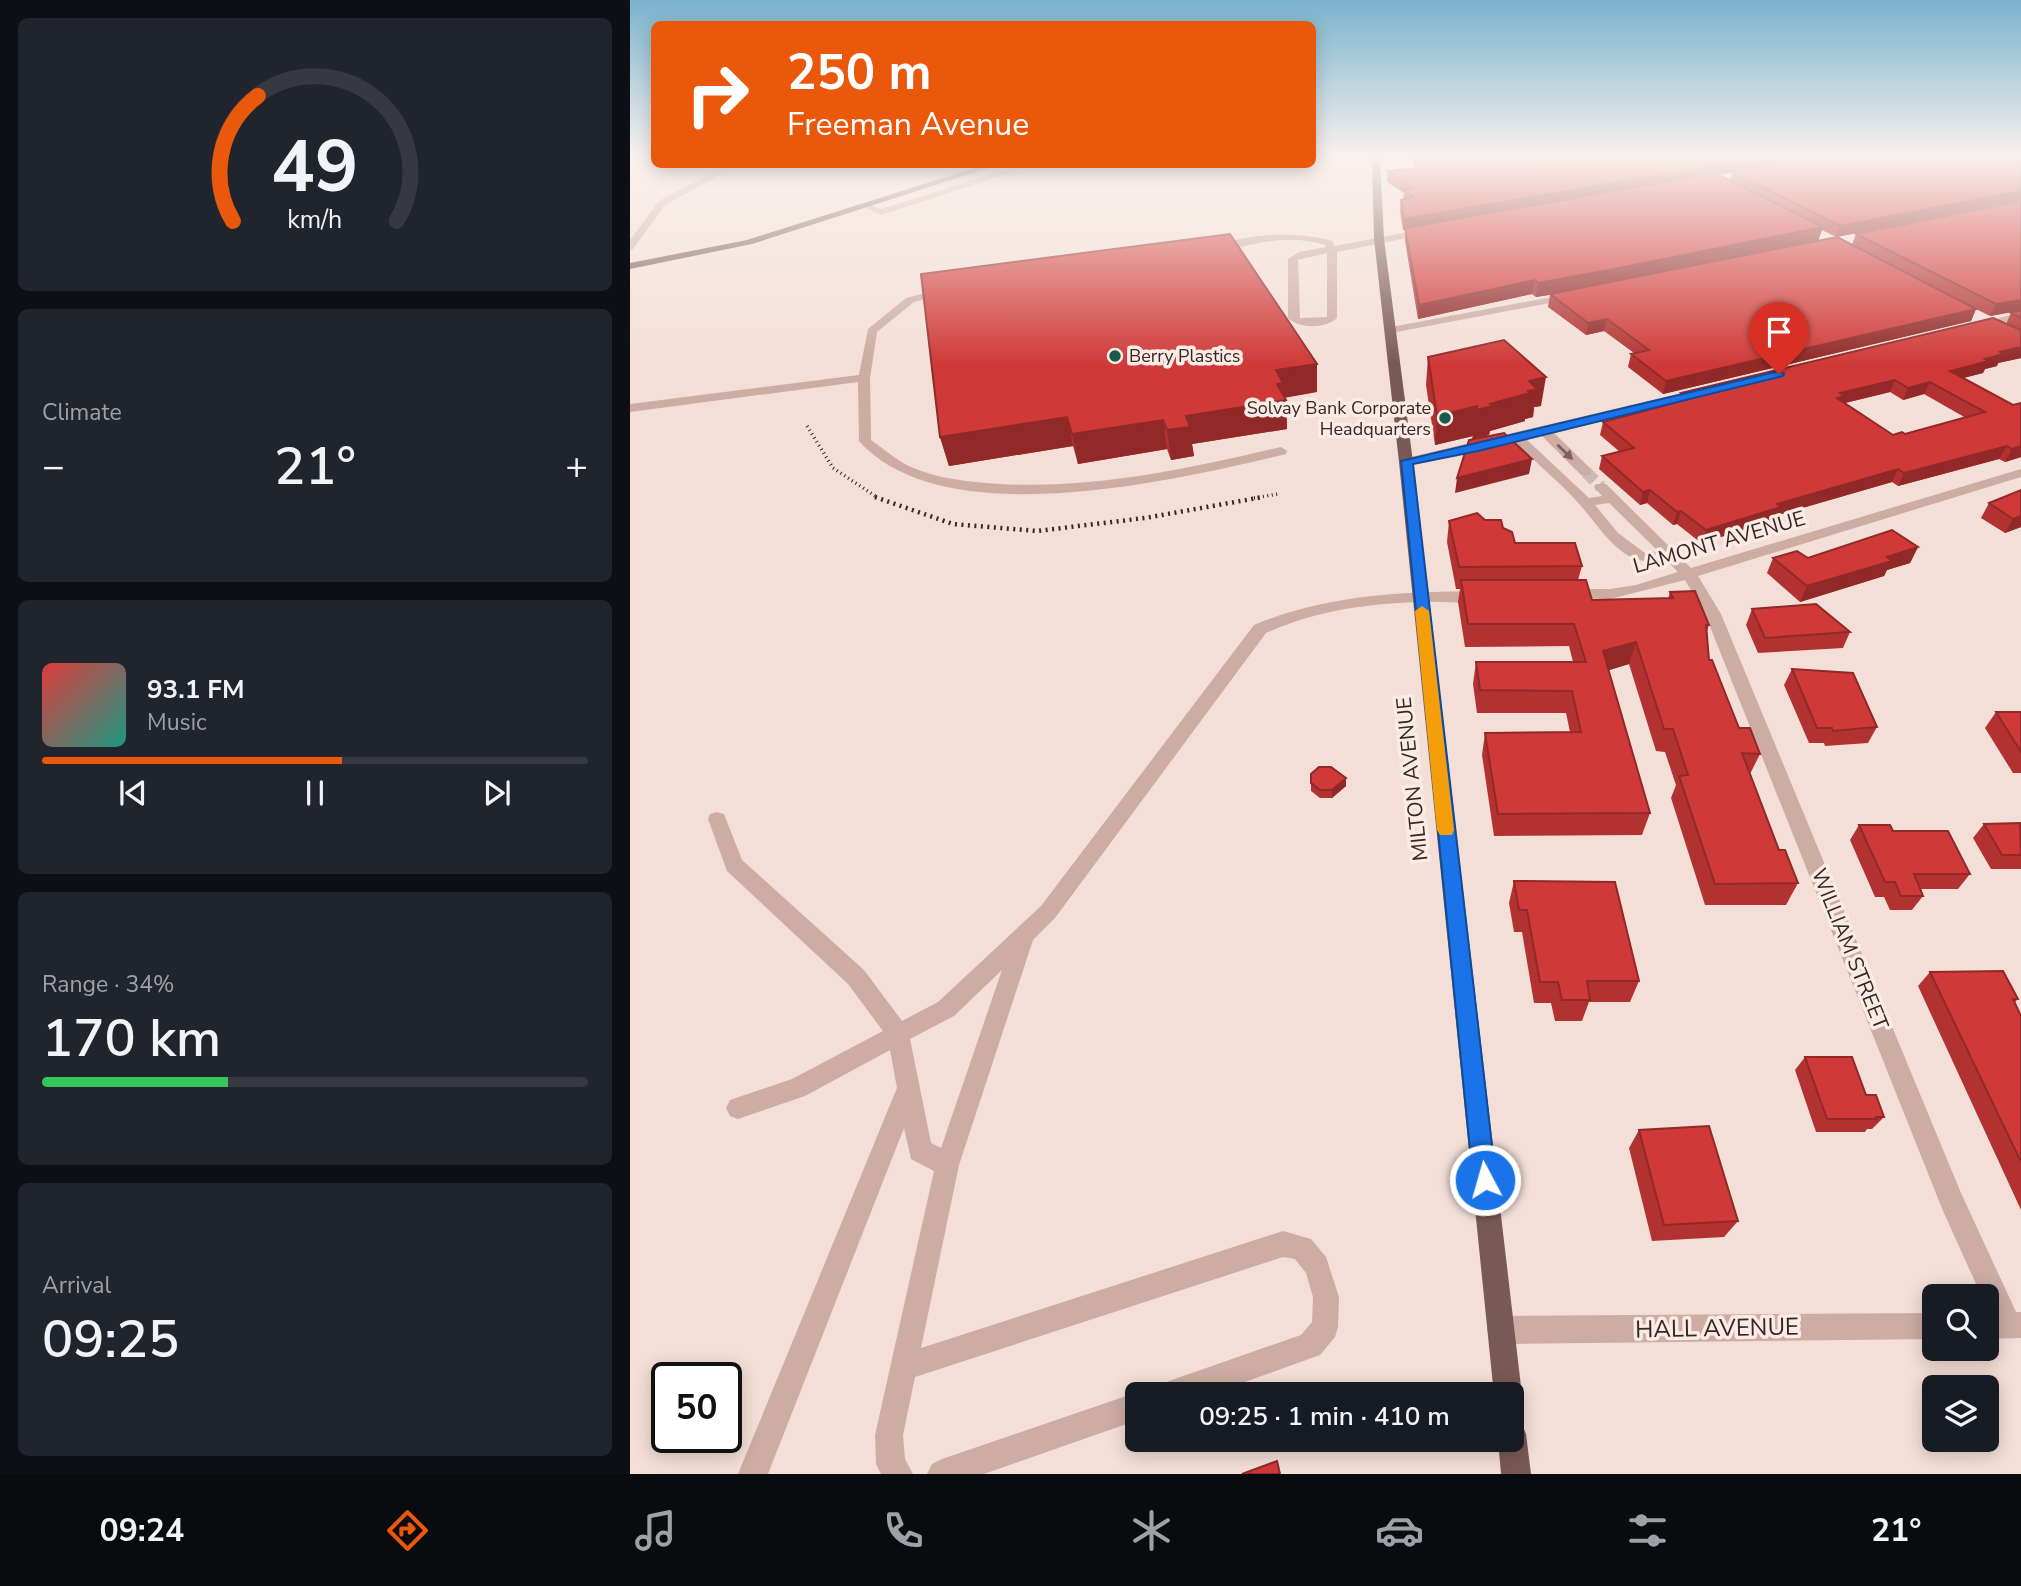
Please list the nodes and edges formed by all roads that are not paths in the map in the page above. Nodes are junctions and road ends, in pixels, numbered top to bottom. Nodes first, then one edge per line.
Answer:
1 (645, 227) edge
2 (798, 227) edge
3 (1379, 227) edge
4 (1446, 228) edge
5 (1379, 239) junction
6 (630, 247) edge
7 (1332, 249) junction
8 (1200, 254) edge
9 (630, 266) edge
10 (951, 290) edge
11 (1580, 295) edge
12 (2021, 315) edge
13 (1976, 317) edge
14 (1994, 326) junction
15 (1961, 329) edge
16 (1391, 330) junction
17 (864, 379) junction
18 (1719, 389) edge
19 (630, 408) edge
20 (1544, 431) junction
21 (1518, 438) junction
22 (1281, 451) dead end
23 (1406, 461) junction
24 (1586, 472) tunnel mouth
25 (2021, 473) edge
26 (1586, 503) junction
27 (1666, 553) junction
28 (1690, 575) junction
29 (1556, 594) edge
30 (1502, 595) edge
31 (1420, 597) junction
32 (717, 819) dead end
33 (1024, 934) junction
34 (898, 1034) junction
35 (909, 1086) junction
36 (738, 1108) dead end
37 (947, 1165) junction
38 (2005, 1325) edge
39 (1922, 1326) edge
40 (1501, 1331) junction
41 (904, 1367) junction
42 (1206, 1382) edge
43 (1507, 1382) edge
44 (1125, 1411) edge
45 (1514, 1452) edge
46 (753, 1474) edge
47 (898, 1474) edge
48 (942, 1474) edge
49 (1516, 1474) edge

1 - 6 street
2 - 9 main road
3 - 5 main road, MILTON AVENUE
4 - 5 street
5 - 7 street
5 - 16 main road, MILTON AVENUE
7 - 7 street
7 - 8 street
10 - 17 street
11 - 16 street
12 - 14 street
13 - 14 street
14 - 15 street
16 - 23 main road, MILTON AVENUE
17 - 19 street
17 - 22 street
18 - 20 street
20 - 21 street
20 -> 24 street
21 - 23 street
21 - 26 street
23 - 31 main road, MILTON AVENUE
25 - 28 street, LAMONT AVENUE
26 - 27 street
26 - 27 street, WILLIAM STREET
27 - 28 street, WILLIAM STREET
28 - 29 street, LAMONT AVENUE
28 - 38 street, WILLIAM STREET
30 - 31 street
31 - 33 street
31 - 40 main road, MILTON AVENUE
32 - 34 street
33 - 34 street
33 - 37 street
34 - 35 street
34 - 36 street
35 - 37 street
35 - 46 street
37 - 41 street
39 - 40 street, HALL AVENUE
40 - 43 main road, MILTON AVENUE
41 - 42 street
41 - 47 street
44 - 48 street
45 - 49 main road

